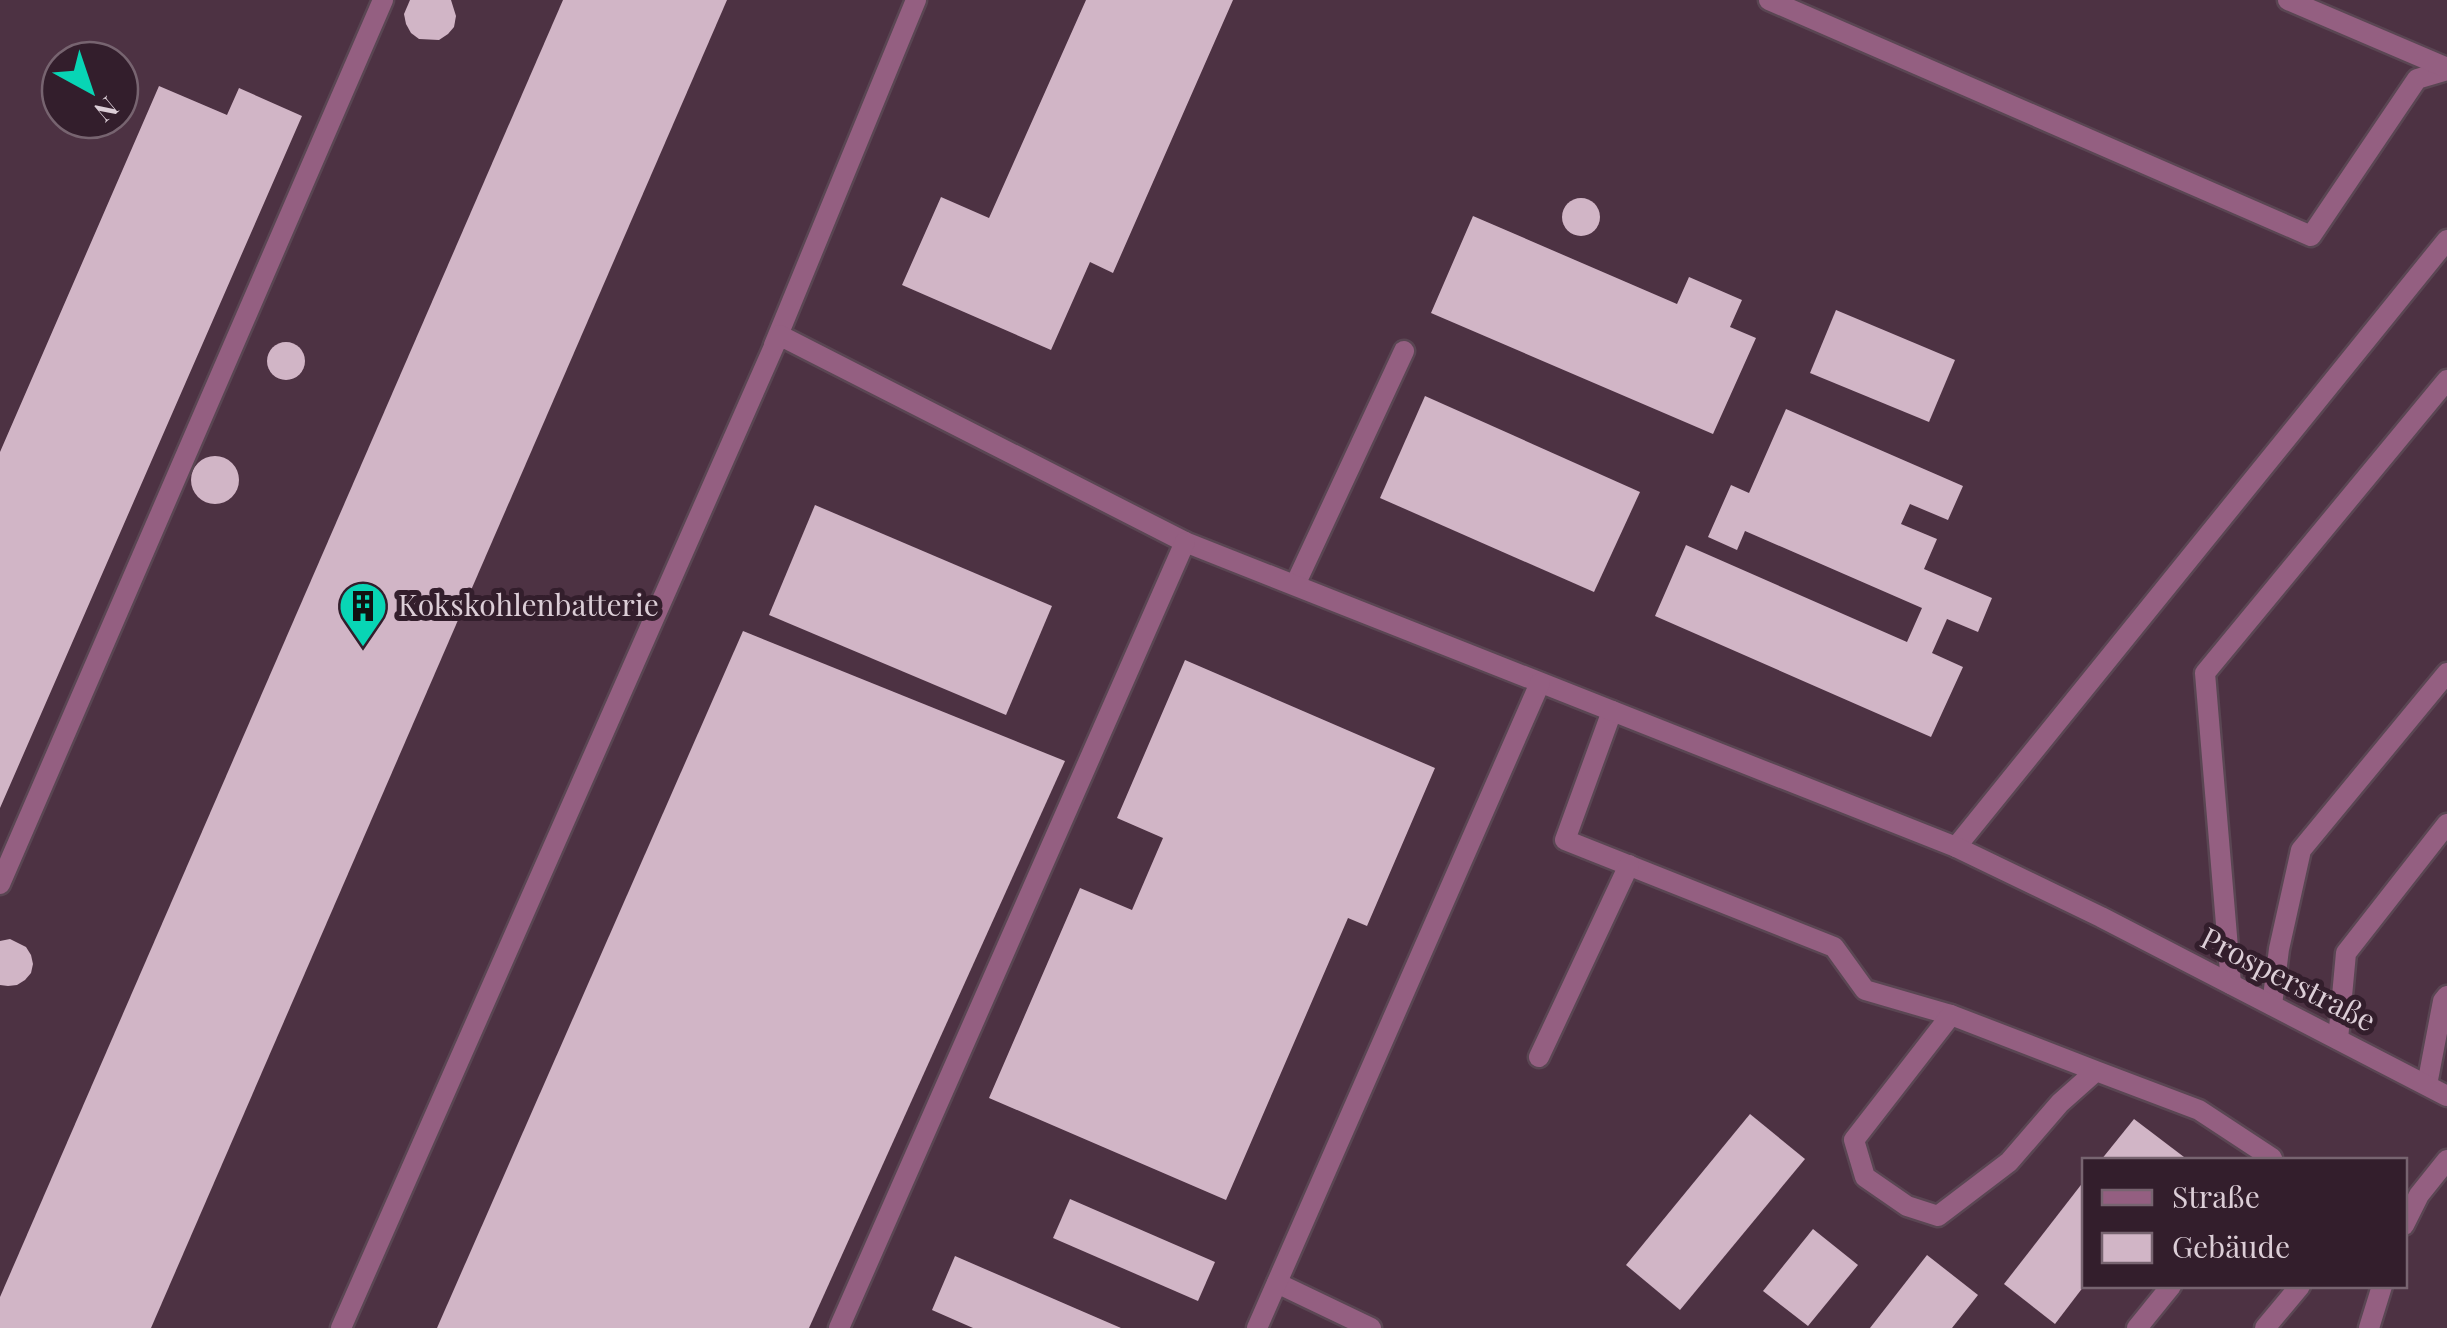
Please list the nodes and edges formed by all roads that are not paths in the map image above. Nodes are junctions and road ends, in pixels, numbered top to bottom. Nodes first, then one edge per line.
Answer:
1 (383, 0) edge
2 (916, 0) edge
3 (1769, 0) edge
4 (2288, 0) edge
5 (2447, 69) edge
6 (2447, 240) edge
7 (1404, 351) dead end
8 (762, 374) junction
9 (2447, 380) edge
10 (1184, 542) junction
11 (1295, 585) junction
12 (2447, 673) edge
13 (1540, 683) junction
14 (1612, 711) junction
15 (2447, 824) edge
16 (1956, 847) junction
17 (1629, 865) junction
18 (0, 884) edge
19 (2230, 984) junction
20 (2447, 996) edge
21 (2272, 1005) junction
22 (1951, 1015) junction
23 (2338, 1039) junction
24 (1539, 1057) dead end
25 (2096, 1071) junction
26 (2427, 1085) junction
27 (2447, 1096) edge
28 (2270, 1158) edge
29 (2447, 1160) edge
30 (2407, 1220) edge
31 (1277, 1283) junction
32 (2169, 1288) edge
33 (2298, 1288) edge
34 (2381, 1288) edge
35 (341, 1328) edge
36 (838, 1328) edge
37 (1258, 1328) edge
38 (1371, 1328) edge
39 (2137, 1328) edge
40 (2266, 1328) edge
41 (2369, 1328) edge

1 - 18 street
2 - 8 street
3 - 5 street
4 - 5 street
6 - 16 street
7 - 11 street
8 - 10 street, Prosperstraße
8 - 35 street
9 - 19 street
10 - 11 street, Prosperstraße
10 - 36 street
11 - 13 street, Prosperstraße
12 - 21 street
13 - 14 street, Prosperstraße
13 - 31 street
14 - 16 street, Prosperstraße
14 - 17 street
15 - 23 street
16 - 19 street, Prosperstraße
17 - 22 street
17 - 24 street
19 - 21 street, Prosperstraße
20 - 26 street
21 - 23 street, Prosperstraße
22 - 25 street
22 - 25 street
23 - 26 street, Prosperstraße
25 - 28 street
26 - 27 street, Prosperstraße
29 - 30 street
31 - 37 street
31 - 38 street
32 - 39 street
33 - 40 street
34 - 41 street

